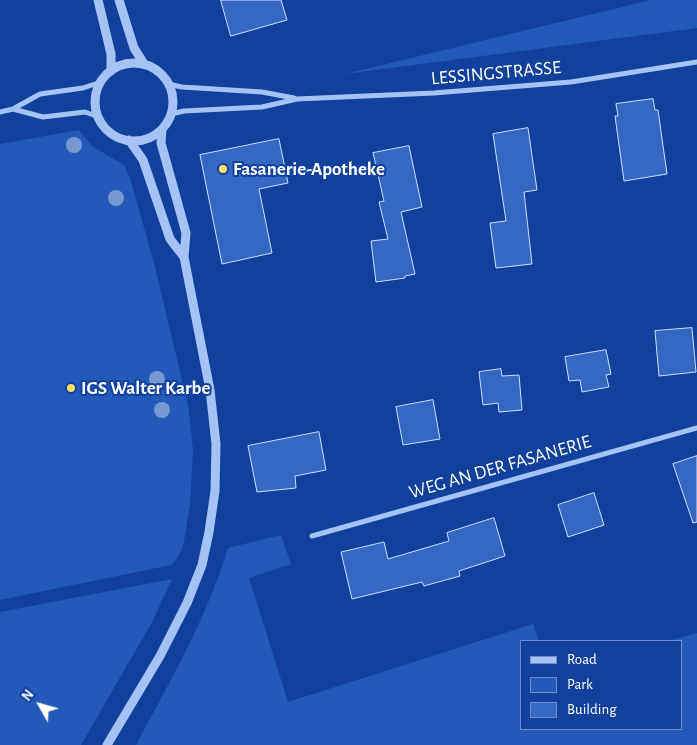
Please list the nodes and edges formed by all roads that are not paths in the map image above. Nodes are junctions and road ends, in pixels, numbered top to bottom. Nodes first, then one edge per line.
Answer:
1 (98, 0) edge
2 (119, 0) edge
3 (697, 62) edge
4 (144, 64) junction
5 (111, 71) junction
6 (101, 82) junction
7 (168, 84) junction
8 (297, 99) junction
9 (13, 109) junction
10 (0, 112) edge
11 (171, 114) junction
12 (99, 117) junction
13 (162, 130) junction
14 (129, 140) junction
15 (184, 257) junction
16 (697, 428) edge
17 (312, 536) dead end
18 (107, 745) edge

1 - 5 street
2 - 4 street
3 - 8 street, LESSINGSTRASSE
4 - 5 street
4 - 7 street
5 - 6 street
6 - 9 street
6 - 12 street
7 - 8 street, LESSINGSTRASSE
7 - 11 street
8 - 11 street, LESSINGSTRASSE
9 - 10 street
9 - 12 street
11 - 13 street
12 - 14 street
13 - 14 street
13 - 15 street
14 - 15 street
15 - 18 street
16 - 17 street, WEG AN DER FASANERIE

